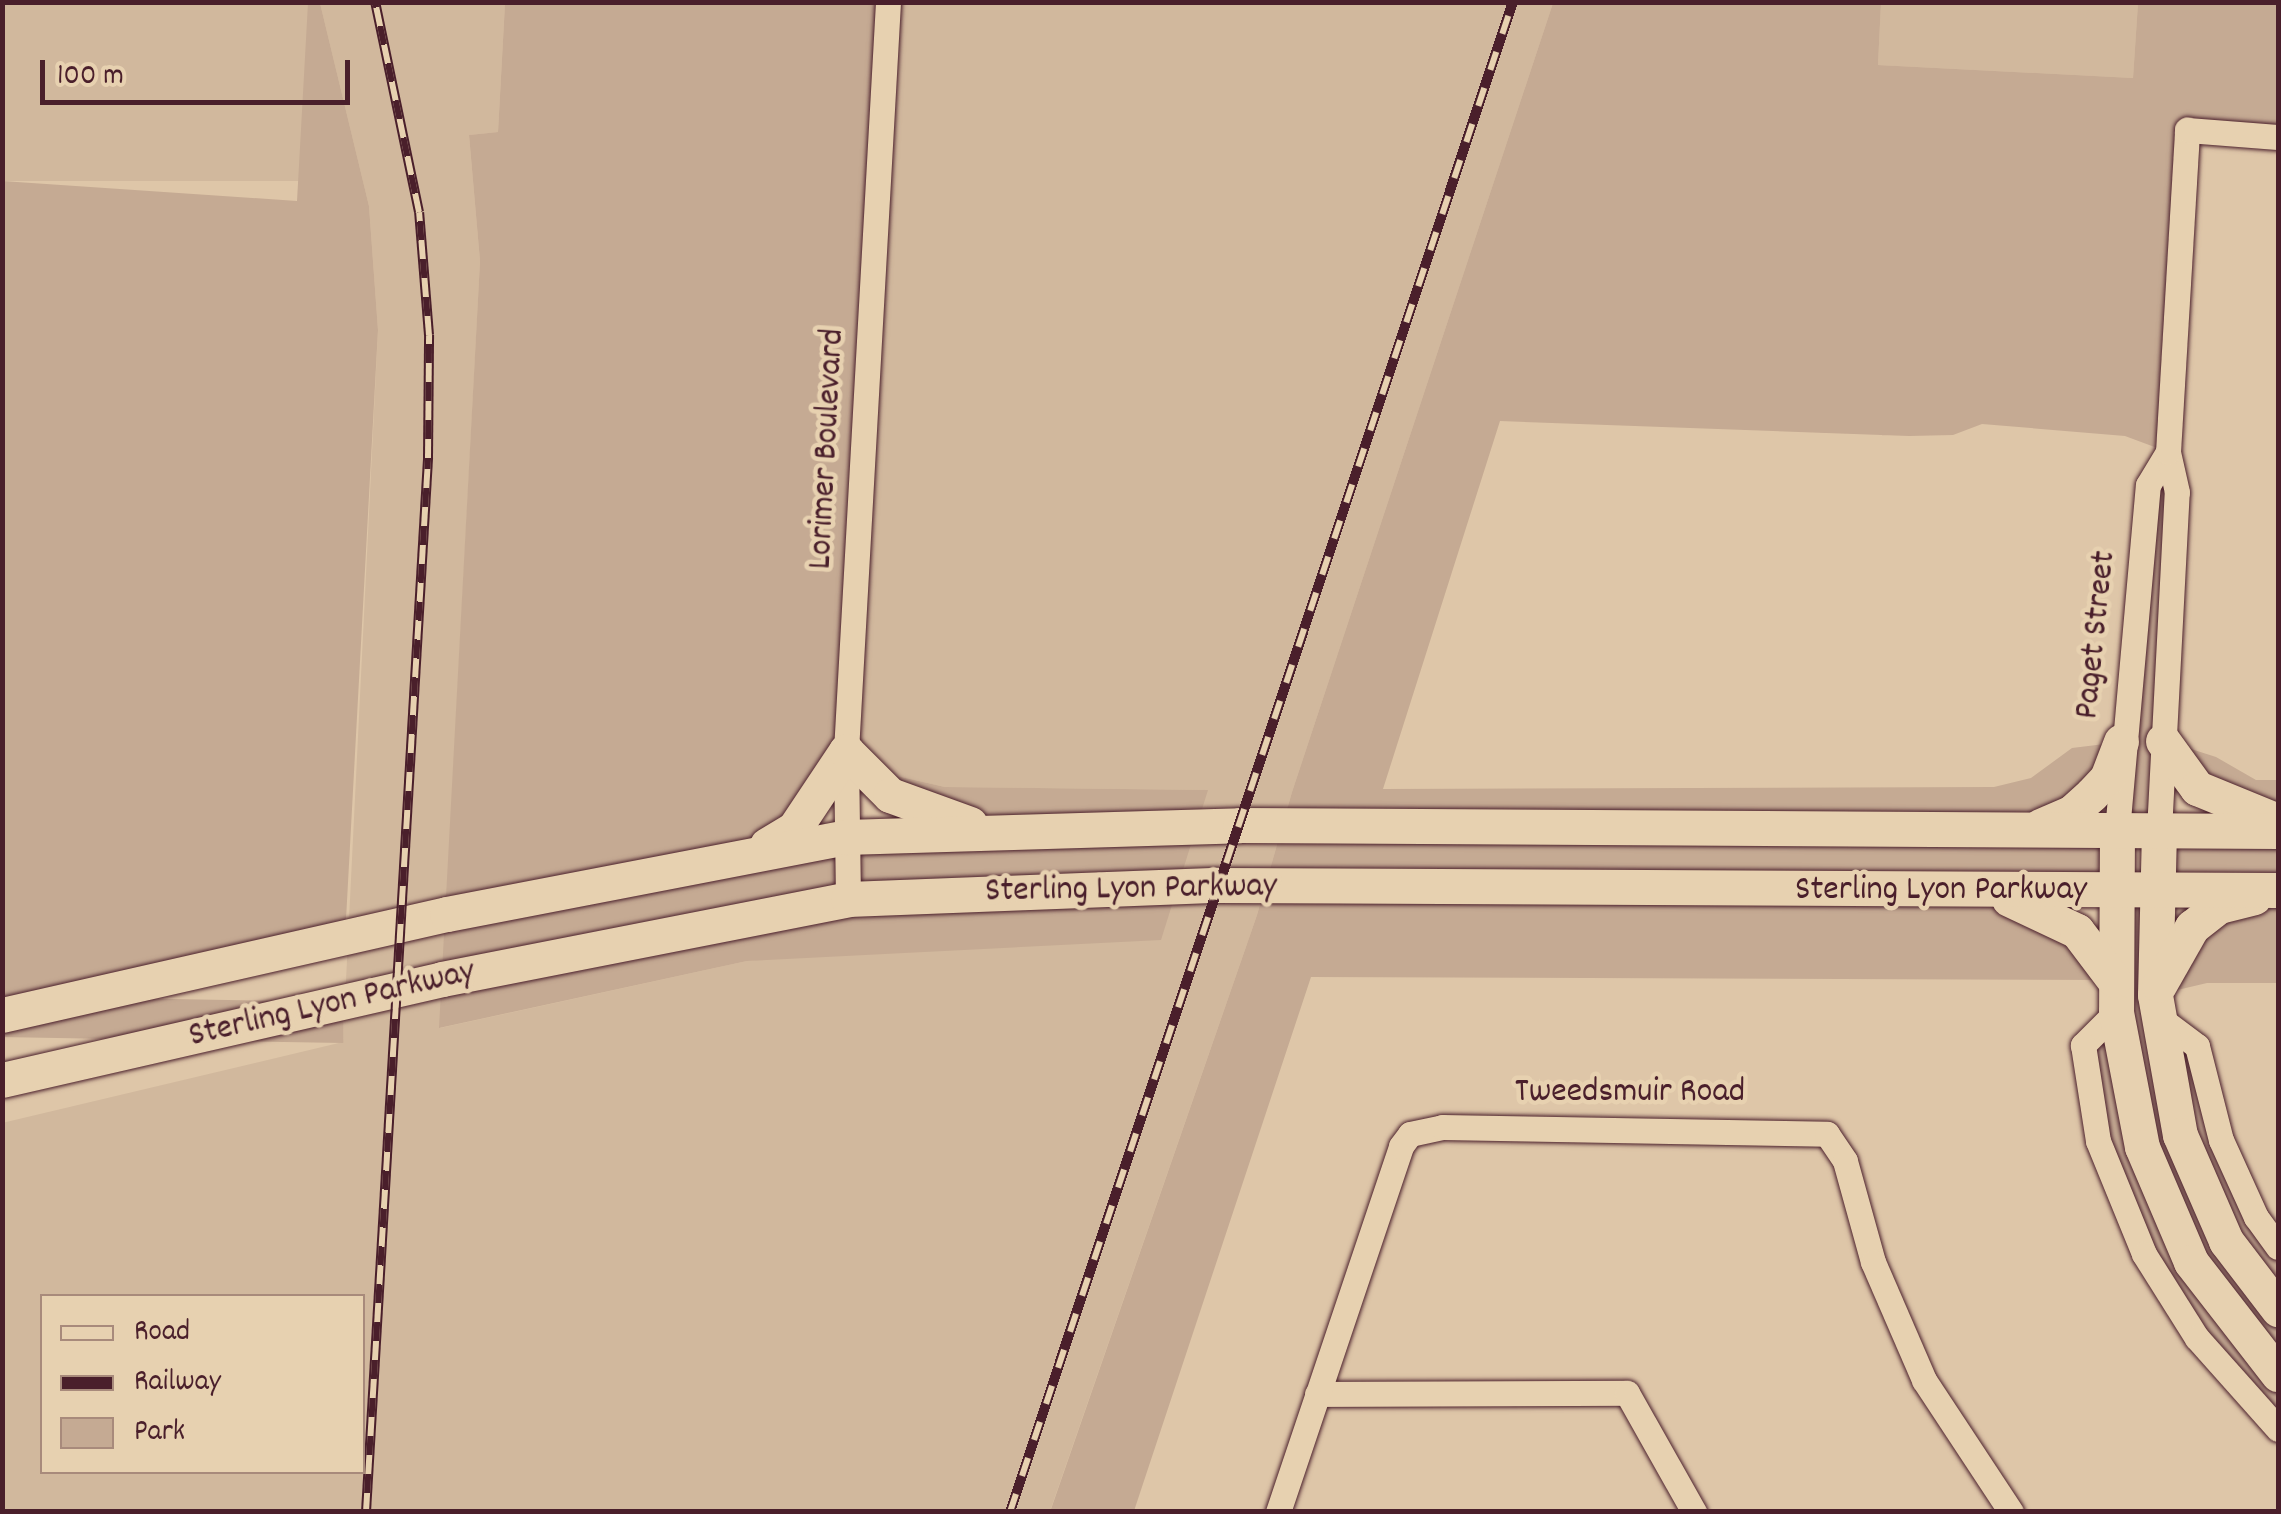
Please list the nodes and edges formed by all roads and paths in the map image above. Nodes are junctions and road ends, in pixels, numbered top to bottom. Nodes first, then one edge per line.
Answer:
1 (888, 2) edge
2 (2278, 137) edge
3 (2168, 452) junction
4 (2162, 741) junction
5 (2121, 742) junction
6 (846, 751) junction
7 (2278, 821) edge
8 (2029, 830) junction
9 (995, 831) junction
10 (2117, 831) junction
11 (2278, 831) edge
12 (2159, 832) junction
13 (845, 837) junction
14 (764, 848) junction
15 (2156, 889) junction
16 (2277, 890) edge
17 (2116, 892) junction
18 (1989, 893) junction
19 (848, 899) junction
20 (2115, 996) junction
21 (2156, 1006) junction
22 (2, 1015) edge
23 (2, 1080) edge
24 (2278, 1247) edge
25 (2278, 1309) edge
26 (2278, 1374) edge
27 (1316, 1394) junction
28 (2278, 1429) edge
29 (1278, 1512) edge
30 (1694, 1512) edge
31 (2011, 1512) edge

1 - 6 street, Lorimer Boulevard
2 - 3 street, Paget Street
3 - 4 street, Paget Street
3 - 5 street, Paget Street
4 - 7 main road
4 - 12 street, Paget Street
5 - 8 main road
5 - 10 street, Paget Street
6 - 9 main road
6 - 13 street, Lorimer Boulevard
6 - 14 main road
8 - 9 main road, Sterling Lyon Parkway
8 - 10 main road, Sterling Lyon Parkway
9 - 13 main road, Sterling Lyon Parkway
10 - 12 main road, Sterling Lyon Parkway
10 - 17 main road
11 - 12 main road, Sterling Lyon Parkway
12 - 15 main road
13 - 14 main road, Sterling Lyon Parkway
13 - 19 street, Lorimer Boulevard
14 - 22 main road, Sterling Lyon Parkway
15 - 16 main road, Sterling Lyon Parkway
15 - 17 main road, Sterling Lyon Parkway
15 - 21 main road
16 - 21 main road
17 - 18 main road, Sterling Lyon Parkway
17 - 20 main road
18 - 19 main road, Sterling Lyon Parkway
18 - 20 main road
19 - 23 main road, Sterling Lyon Parkway
20 - 26 main road
20 - 28 street
21 - 24 street
21 - 25 main road
27 - 29 street, Tweedsmuir Road
27 - 30 street
27 - 31 street, Tweedsmuir Road

